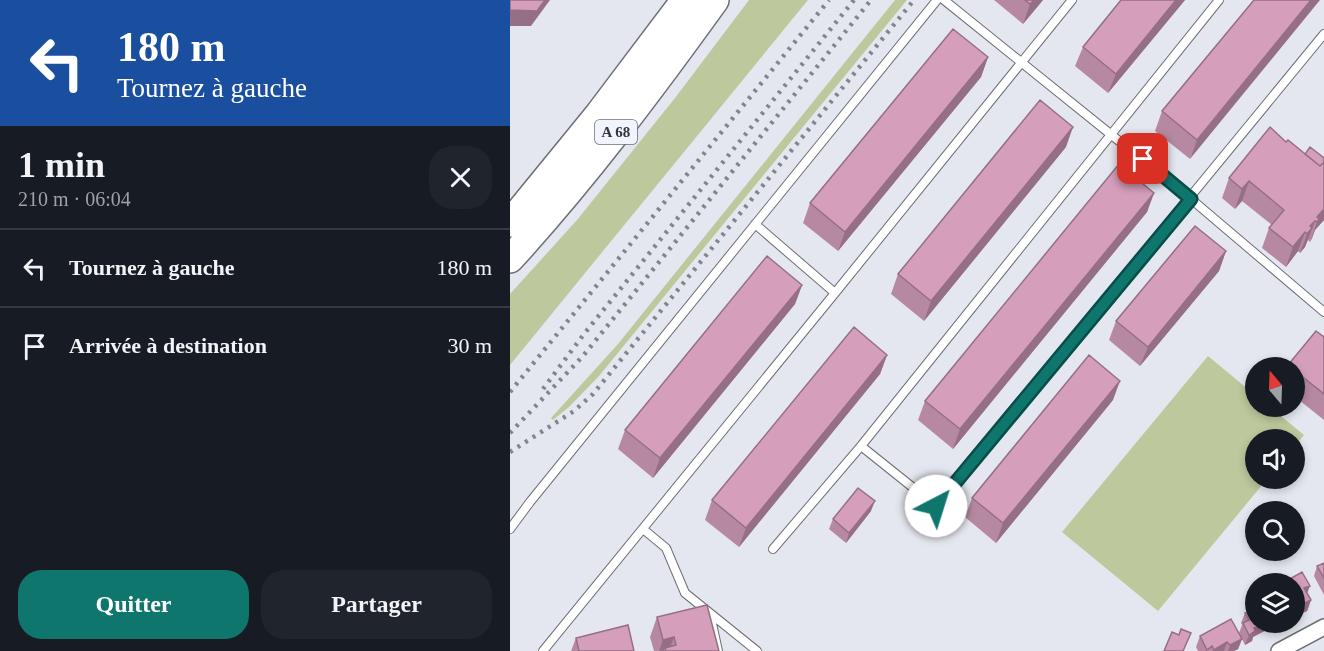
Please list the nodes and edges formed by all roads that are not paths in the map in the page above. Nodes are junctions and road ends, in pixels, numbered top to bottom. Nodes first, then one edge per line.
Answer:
1 (685, 0) edge
2 (715, 0) edge
3 (937, 0) edge
4 (944, 0) edge
5 (1072, 0) edge
6 (1218, 0) edge
7 (1324, 34) edge
8 (1021, 63) junction
9 (1110, 133) junction
10 (1191, 199) junction
11 (510, 223) edge
12 (755, 224) junction
13 (510, 259) edge
14 (835, 293) junction
15 (1324, 312) edge
16 (861, 446) junction
17 (510, 529) edge
18 (642, 530) junction
19 (773, 549) dead end
20 (710, 614) junction
21 (1324, 627) edge
22 (543, 651) edge
23 (718, 651) edge
24 (757, 651) edge
25 (1279, 651) edge

1 - 11 highway, A 68
2 - 13 highway, A 68
3 - 12 lane
4 - 8 lane
5 - 8 lane
6 - 9 lane
7 - 10 lane
8 - 9 lane
8 - 14 lane
9 - 10 lane
9 - 16 lane
10 - 15 lane
10 - 16 lane
12 - 14 lane
12 - 17 lane
14 - 18 lane
16 - 19 lane
18 - 20 lane
18 - 22 lane
20 - 23 lane
20 - 24 lane
21 - 25 street

